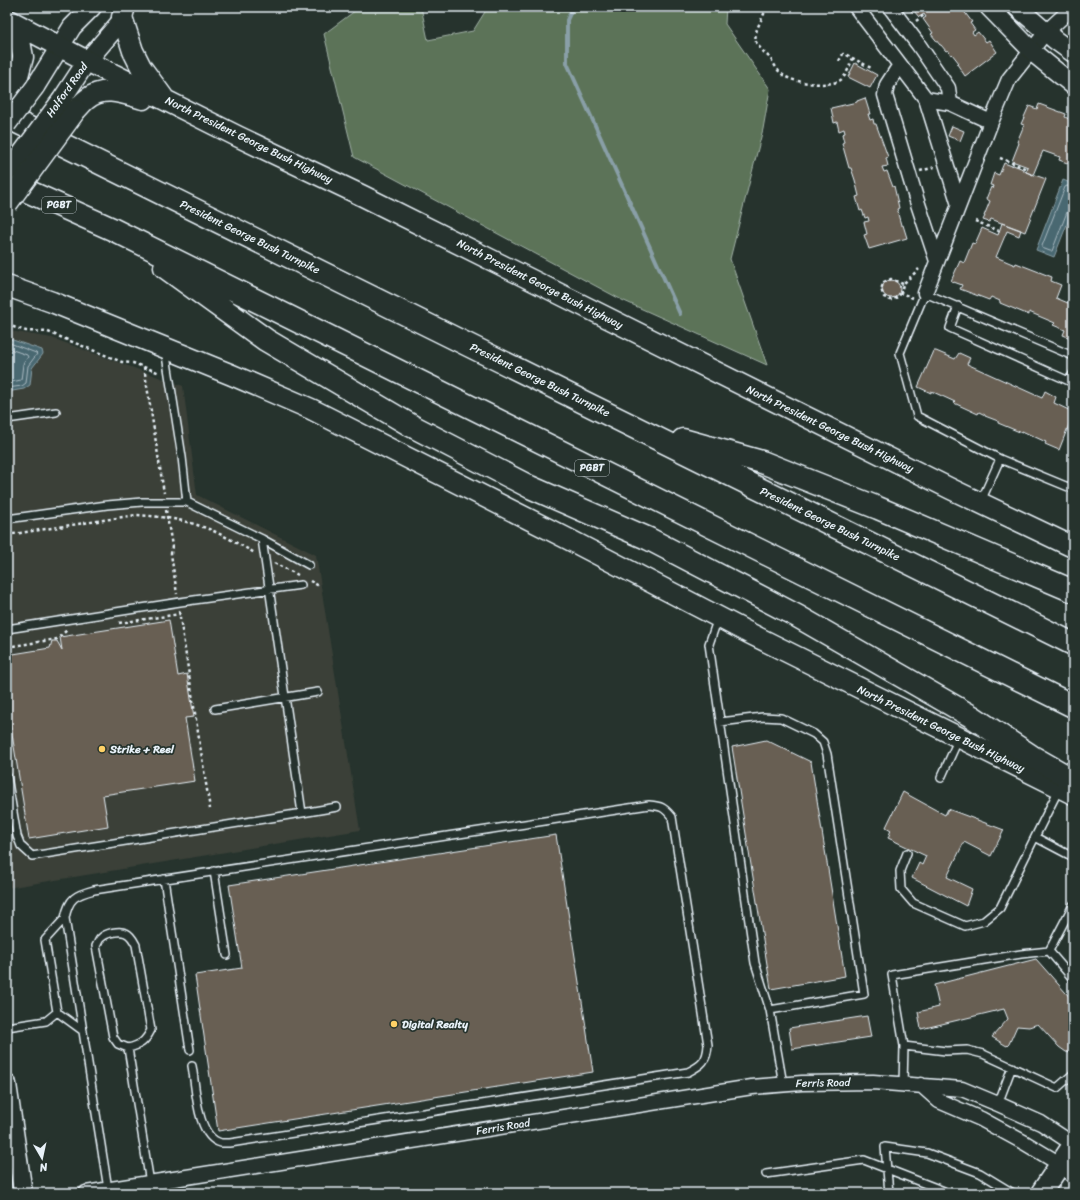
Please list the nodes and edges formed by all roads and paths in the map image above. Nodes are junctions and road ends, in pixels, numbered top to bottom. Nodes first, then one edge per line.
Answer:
1 (92, 7) edge
2 (766, 7) edge
3 (856, 7) edge
4 (890, 7) edge
5 (989, 7) edge
6 (1017, 7) edge
7 (1072, 7) edge
8 (124, 12) edge
9 (924, 15) dead end
10 (7, 19) edge
11 (912, 24) dead end
12 (7, 30) edge
13 (1046, 32) junction
14 (60, 48) junction
15 (1031, 50) junction
16 (1073, 53) edge
17 (853, 58) junction
18 (87, 61) junction
19 (839, 61) dead end
20 (900, 65) junction
21 (871, 68) dead end
22 (1073, 85) edge
23 (7, 90) edge
24 (164, 99) junction
25 (926, 99) junction
26 (950, 103) junction
27 (69, 105) junction
28 (195, 114) junction
29 (7, 117) edge
30 (991, 122) junction
31 (7, 124) edge
32 (1000, 158) dead end
33 (937, 166) dead end
34 (1027, 169) dead end
35 (917, 172) dead end
36 (7, 173) edge
37 (7, 182) edge
38 (7, 204) edge
39 (959, 205) junction
40 (975, 221) dead end
41 (112, 229) junction
42 (999, 231) dead end
43 (930, 263) junction
44 (7, 278) edge
45 (904, 284) junction
46 (7, 286) edge
47 (901, 293) junction
48 (919, 295) junction
49 (41, 299) junction
50 (958, 306) junction
51 (7, 325) edge
52 (164, 348) junction
53 (1073, 356) edge
54 (144, 367) junction
55 (157, 372) dead end
56 (1073, 374) edge
57 (56, 412) dead end
58 (7, 420) edge
59 (634, 427) junction
60 (1000, 459) junction
61 (1073, 489) edge
62 (163, 491) dead end
63 (187, 502) junction
64 (980, 503) junction
65 (167, 512) dead end
66 (168, 518) junction
67 (7, 519) edge
68 (7, 535) edge
69 (262, 539) junction
70 (1073, 547) edge
71 (252, 552) dead end
72 (273, 562) dead end
73 (309, 565) dead end
74 (299, 576) dead end
75 (303, 582) joint
76 (319, 586) dead end
77 (269, 589) junction
78 (1073, 591) edge
79 (177, 595) dead end
80 (718, 617) junction
81 (112, 624) dead end
82 (7, 629) edge
83 (74, 629) dead end
84 (1073, 644) edge
85 (7, 647) edge
86 (318, 692) dead end
87 (285, 698) junction
88 (1073, 706) edge
89 (215, 709) dead end
90 (720, 722) junction
91 (959, 738) junction
92 (7, 776) edge
93 (941, 778) dead end
94 (1069, 787) edge
95 (337, 807) dead end
96 (210, 810) dead end
97 (302, 813) junction
98 (1035, 837) junction
99 (907, 853) dead end
100 (1073, 857) edge
101 (214, 871) junction
102 (164, 879) junction
103 (1073, 905) edge
104 (65, 918) junction
105 (1049, 951) junction
106 (227, 955) dead end
107 (1073, 980) edge
108 (770, 1010) junction
109 (56, 1012) junction
110 (7, 1027) edge
111 (83, 1031) junction
112 (904, 1046) junction
113 (128, 1048) junction
114 (190, 1050) dead end
115 (192, 1066) dead end
116 (1012, 1067) junction
117 (1073, 1074) edge
118 (7, 1084) edge
119 (783, 1084) junction
120 (903, 1084) junction
121 (921, 1085) junction
122 (998, 1104) junction
123 (1073, 1145) edge
124 (887, 1168) junction
125 (1067, 1170) edge
126 (766, 1174) dead end
127 (150, 1183) junction
128 (108, 1189) junction
129 (23, 1193) edge
130 (86, 1193) edge
131 (889, 1193) edge
132 (949, 1193) edge
133 (1013, 1193) edge
134 (1041, 1193) edge

1 - 14 street
2 - 17 path
3 - 20 street
4 - 26 street
5 - 15 street
6 - 13 street
7 - 13 street
8 - 18 street, Holford Road
8 - 24 main road
9 - 11 path
10 - 14 main road, North President George Bush Highway
12 - 23 main road
13 - 15 street
13 - 16 street
14 - 18 main road, North President George Bush Highway
14 - 31 street, bridge
15 - 22 street
15 - 30 street
17 - 19 path
17 - 21 path
18 - 24 main road, North President George Bush Highway
18 - 27 street, Holford Road
20 - 25 street
20 - 43 street
24 - 28 main road, North President George Bush Highway
25 - 26 street
25 - 39 street
26 - 30 street
27 - 28 main road
27 - 36 street, Holford Road, bridge
27 - 38 main road, bridge
28 - 64 main road, North President George Bush Highway
29 - 59 highway, President George Bush Turnpike
30 - 39 street
32 - 34 path
33 - 35 path
37 - 41 highway, PGBT
39 - 43 street
40 - 42 path
41 - 88 highway, PGBT
41 - 94 highway
43 - 45 path
43 - 48 street
44 - 49 main road
45 - 47 path
45 - 47 path
46 - 49 main road, North President George Bush Highway
47 - 48 path
48 - 50 lane
48 - 60 lane
49 - 52 main road, North President George Bush Highway
50 - 53 lane
50 - 56 lane
51 - 54 path
52 - 63 lane
52 - 80 main road, North President George Bush Highway
54 - 55 path
54 - 62 path
57 - 58 lane
59 - 78 highway
59 - 84 highway, President George Bush Turnpike
60 - 61 lane
60 - 64 lane
63 - 67 lane
63 - 69 lane
64 - 70 main road, North President George Bush Highway
65 - 66 path
66 - 68 path
66 - 71 path
66 - 79 path
69 - 73 lane
69 - 77 lane
72 - 74 path
75 - 76 path
75 - 77 lane
77 - 82 lane
77 - 87 lane
80 - 90 lane
80 - 91 main road, North President George Bush Highway
81 - 96 path
83 - 85 path
86 - 87 lane
87 - 89 lane
87 - 97 lane
90 - 108 lane
90 - 108 lane
91 - 93 lane
91 - 94 main road, North President George Bush Highway
92 - 97 lane
94 - 98 lane
95 - 97 lane
98 - 99 lane
98 - 100 lane
101 - 102 lane
101 - 106 lane
101 - 115 lane
102 - 104 lane
102 - 114 lane
103 - 105 lane
104 - 109 lane
104 - 111 lane
105 - 107 lane
105 - 112 lane
108 - 119 lane
109 - 110 lane
109 - 111 lane
111 - 128 lane
112 - 116 lane
112 - 120 lane
113 - 113 lane
113 - 127 lane
116 - 117 lane
116 - 122 lane
118 - 129 street
119 - 120 street, Ferris Road
119 - 127 street, Ferris Road
120 - 121 street, Ferris Road
121 - 122 street, Ferris Road
121 - 125 street
122 - 123 street, Ferris Road
123 - 125 main road
124 - 126 lane
124 - 131 lane
124 - 132 lane
124 - 133 lane
125 - 134 main road
127 - 128 street, Ferris Road
128 - 130 street, Ferris Road

